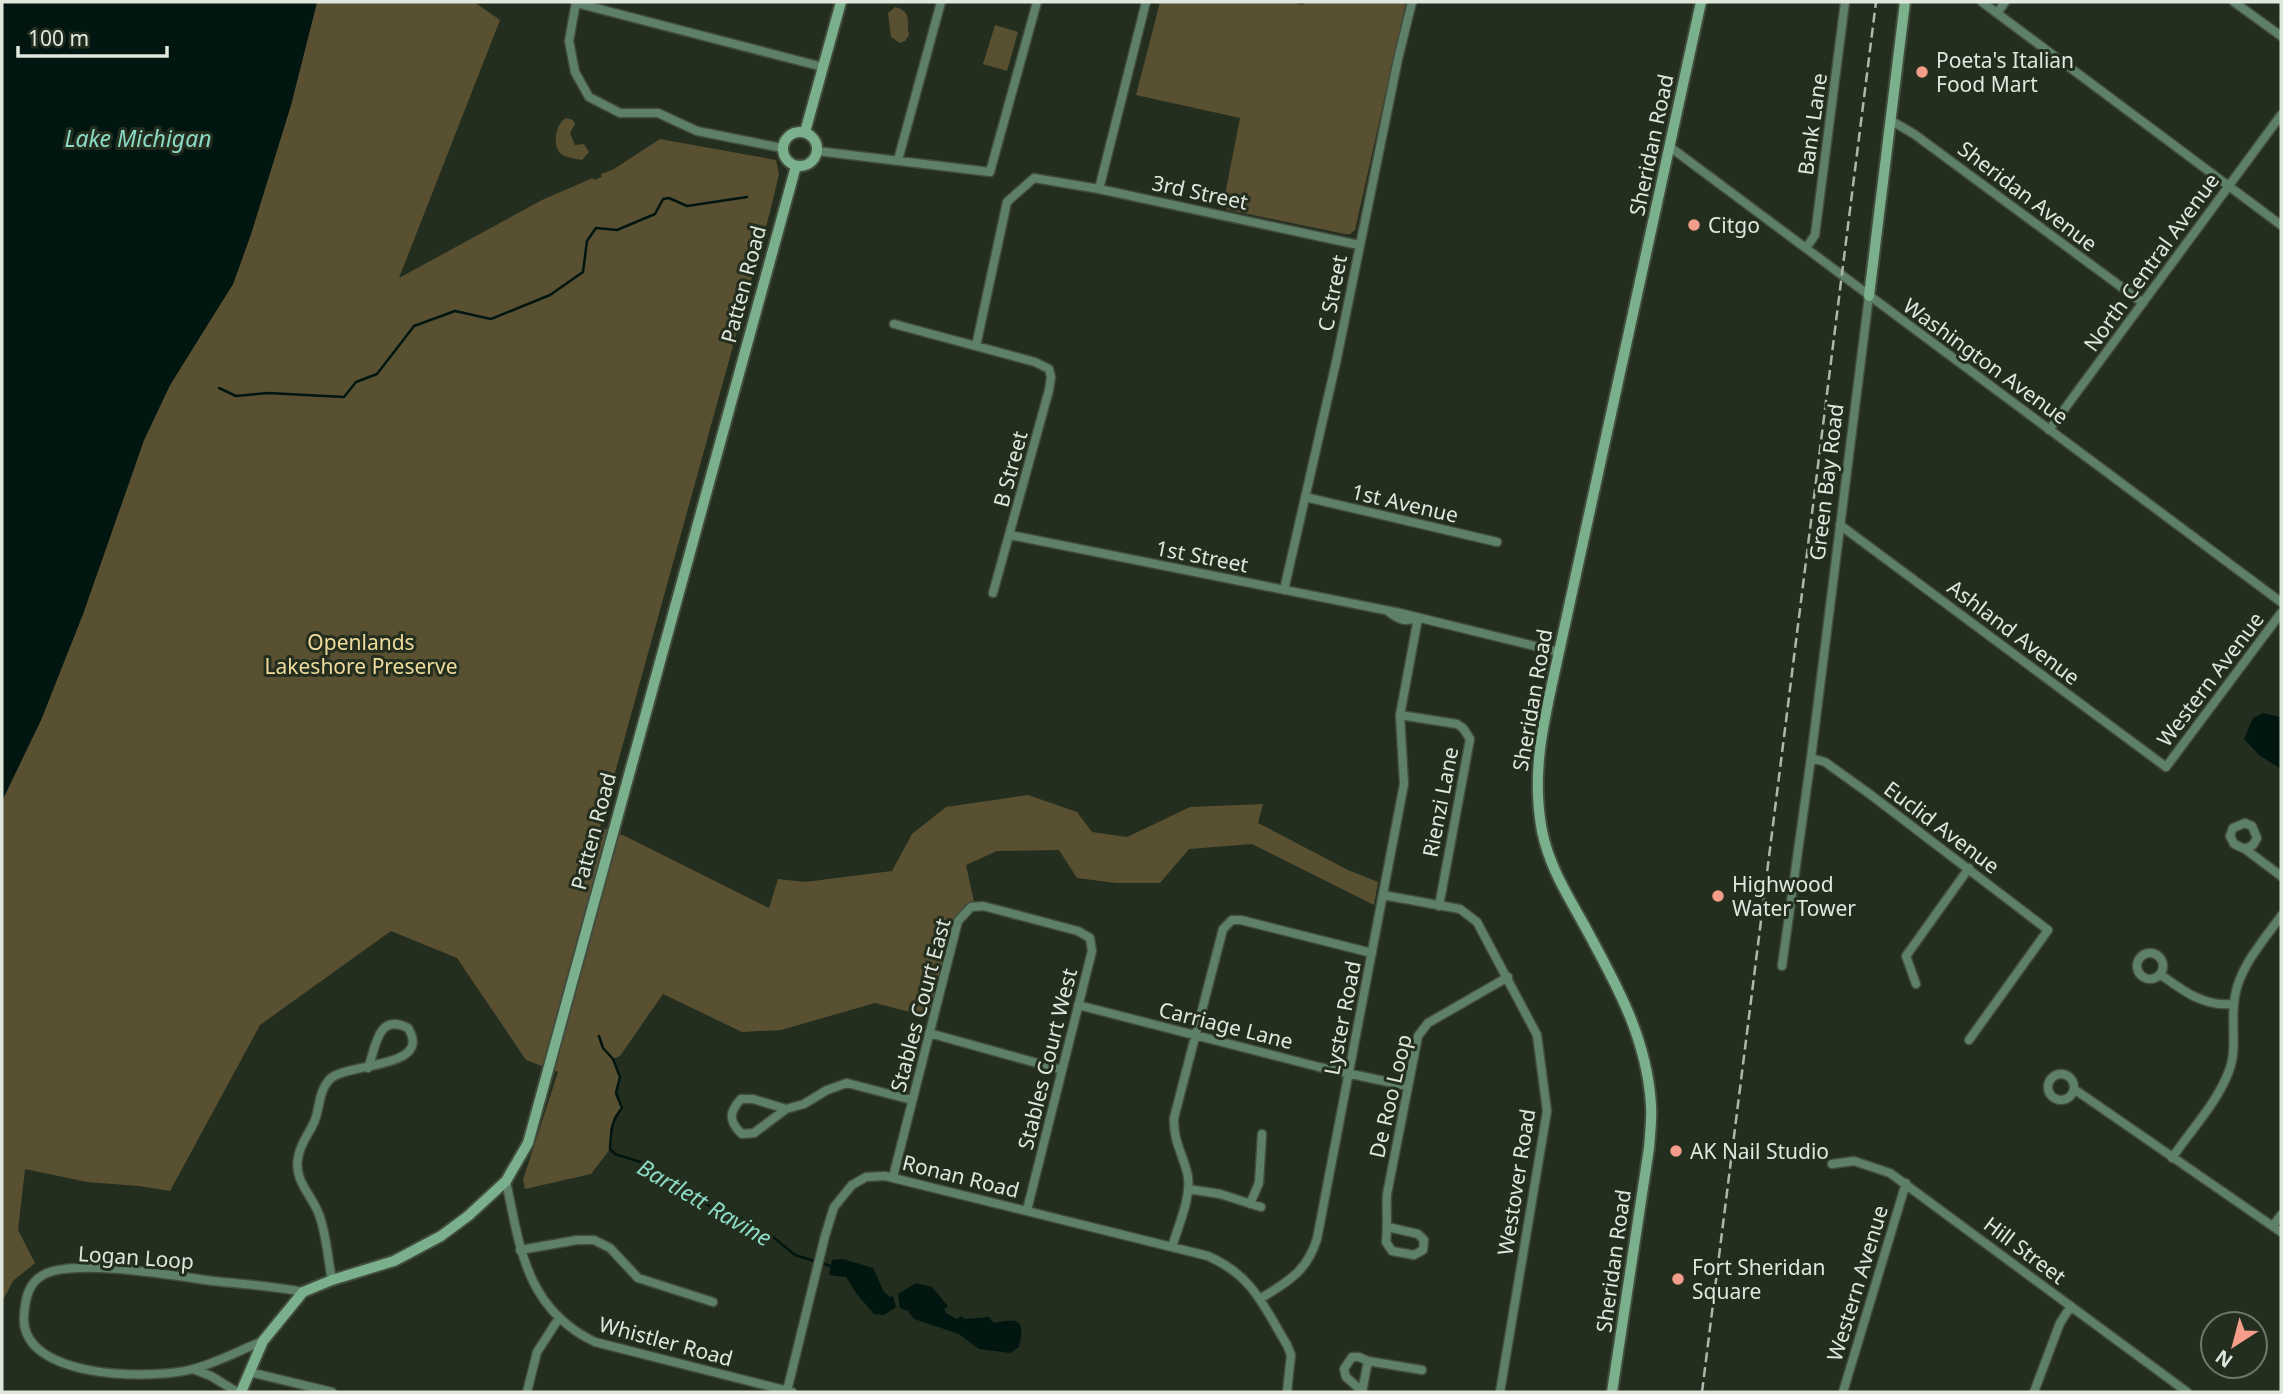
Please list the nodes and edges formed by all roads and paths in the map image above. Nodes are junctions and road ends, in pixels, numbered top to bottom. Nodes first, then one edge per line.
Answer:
1 (576, 2) edge
2 (841, 2) edge
3 (941, 2) edge
4 (1037, 2) edge
5 (1146, 2) edge
6 (1412, 2) edge
7 (1701, 2) edge
8 (1845, 2) edge
9 (1905, 2) edge
10 (1982, 2) edge
11 (2005, 2) edge
12 (2234, 2) edge
13 (1997, 12) junction
14 (2281, 36) edge
15 (822, 66) junction
16 (2281, 115) edge
17 (1890, 120) junction
18 (805, 132) junction
19 (1670, 147) junction
20 (782, 148) junction
21 (817, 151) junction
22 (898, 160) junction
23 (796, 166) junction
24 (2229, 186) junction
25 (1099, 189) junction
26 (2281, 225) edge
27 (1359, 245) junction
28 (1806, 248) junction
29 (1869, 296) junction
30 (2143, 303) junction
31 (894, 324) dead end
32 (976, 346) junction
33 (2049, 430) junction
34 (1305, 497) junction
35 (1840, 525) junction
36 (1010, 535) junction
37 (1497, 542) dead end
38 (1284, 590) junction
39 (993, 593) dead end
40 (2281, 602) edge
41 (2281, 612) edge
42 (1418, 618) junction
43 (1559, 652) junction
44 (1400, 715) junction
45 (1811, 758) junction
46 (2166, 767) joint
47 (2245, 849) dead end
48 (1969, 869) junction
49 (2281, 876) edge
50 (1383, 895) junction
51 (1439, 905) junction
52 (2281, 916) edge
53 (1372, 953) junction
54 (1090, 959) joint
55 (1782, 966) dead end
56 (2160, 974) dead end
57 (1508, 977) junction
58 (1916, 984) dead end
59 (2234, 1004) junction
60 (1078, 1005) junction
61 (929, 1033) junction
62 (1195, 1035) junction
63 (1969, 1040) dead end
64 (368, 1068) junction
65 (1062, 1070) junction
66 (1349, 1073) junction
67 (1406, 1086) junction
68 (2074, 1089) dead end
69 (912, 1100) junction
70 (786, 1109) junction
71 (1262, 1135) dead end
72 (2172, 1158) junction
73 (1832, 1164) dead end
74 (892, 1177) junction
75 (506, 1181) junction
76 (1906, 1183) junction
77 (1188, 1189) junction
78 (1250, 1203) junction
79 (1261, 1207) dead end
80 (1027, 1210) junction
81 (2281, 1215) edge
82 (2273, 1226) junction
83 (1388, 1227) junction
84 (2281, 1232) edge
85 (1172, 1247) junction
86 (520, 1250) junction
87 (332, 1280) junction
88 (303, 1292) junction
89 (1260, 1299) junction
90 (713, 1302) dead end
91 (2071, 1307) junction
92 (559, 1318) junction
93 (263, 1341) junction
94 (1368, 1361) junction
95 (193, 1369) junction
96 (1422, 1370) dead end
97 (249, 1372) junction
98 (239, 1392) edge
99 (332, 1392) edge
100 (527, 1392) edge
101 (790, 1392) edge
102 (1287, 1392) edge
103 (1362, 1392) edge
104 (1500, 1392) edge
105 (1612, 1392) edge
106 (1843, 1392) edge
107 (2034, 1392) edge
108 (2187, 1392) edge

1 - 15 street
1 - 20 street
2 - 15 street
3 - 22 street
4 - 22 street
5 - 25 street
6 - 27 street, C Street
7 - 19 street, Sheridan Road
8 - 28 street, Bank Lane
9 - 17 street, Green Bay Road
10 - 13 street
11 - 13 street
12 - 14 street
13 - 24 street
15 - 18 street
16 - 24 street, North Central Avenue
17 - 29 street, Green Bay Road
17 - 30 street, Sheridan Avenue
18 - 20 street
18 - 21 street
19 - 28 street, Washington Avenue
19 - 43 street, Sheridan Road
20 - 23 street
21 - 22 street
21 - 23 street
23 - 75 street, Patten Road
24 - 26 street
24 - 30 street, North Central Avenue
25 - 27 street, 3rd Street
25 - 32 street, 3rd Street
27 - 34 street, C Street
28 - 29 street, Washington Avenue
29 - 33 street, Washington Avenue
29 - 35 street, Green Bay Road
30 - 33 street, North Central Avenue
31 - 32 street
32 - 36 street, B Street
33 - 40 street, Washington Avenue
34 - 37 street, 1st Avenue
34 - 38 street, C Street
35 - 45 street, Green Bay Road
35 - 46 street, Ashland Avenue
36 - 38 street, 1st Street
36 - 39 street, B Street
38 - 42 street, 1st Street
41 - 46 street, Western Avenue
42 - 43 street, 1st Street
42 - 44 street, Lyster Road
43 - 105 street, Sheridan Road
44 - 50 street, Lyster Road
44 - 51 street, Rienzi Lane
45 - 48 street, Euclid Avenue
45 - 55 street, Green Bay Road
47 - 49 street
48 - 58 street
48 - 63 street, Euclid Avenue
50 - 51 street, Westover Road
50 - 53 street, Lyster Road
51 - 57 street, Westover Road
52 - 59 street
53 - 62 street
53 - 66 street, Lyster Road
54 - 60 street, Stables Court West
54 - 61 street, Stables Court East
56 - 59 street
57 - 67 street, De Roo Loop
57 - 104 street, Westover Road
59 - 72 street
60 - 62 street, Carriage Lane
60 - 65 street, Stables Court West
61 - 65 street
61 - 69 street, Stables Court East
62 - 66 street, Carriage Lane
62 - 77 street
64 - 64 street
64 - 87 street
65 - 80 street, Stables Court West
66 - 67 street, Carriage Lane
66 - 89 street, Lyster Road
67 - 83 street, De Roo Loop
68 - 72 street
69 - 70 street
69 - 74 street, Stables Court East
70 - 70 street
71 - 78 street
72 - 82 street
73 - 76 street, Hill Street
74 - 80 street, Ronan Road
74 - 101 street, Ronan Road
75 - 86 street, Whistler Road
75 - 87 street, Patten Road
76 - 91 street, Hill Street
76 - 106 street, Western Avenue
77 - 78 street
77 - 85 street
78 - 79 street
80 - 85 street, Ronan Road
81 - 82 street
82 - 84 street
83 - 83 street, De Roo Loop
85 - 89 street, Ronan Road
86 - 90 street
86 - 92 street, Whistler Road
87 - 88 street, Patten Road
88 - 93 street, Patten Road
88 - 95 street, Logan Loop
89 - 102 street
91 - 107 street
91 - 108 street, Hill Street
92 - 100 street
92 - 101 street, Whistler Road
93 - 95 street, Logan Loop
93 - 97 street, Patten Road
94 - 96 street
94 - 103 street
94 - 103 street
95 - 98 street
97 - 98 street, Patten Road
97 - 99 street

